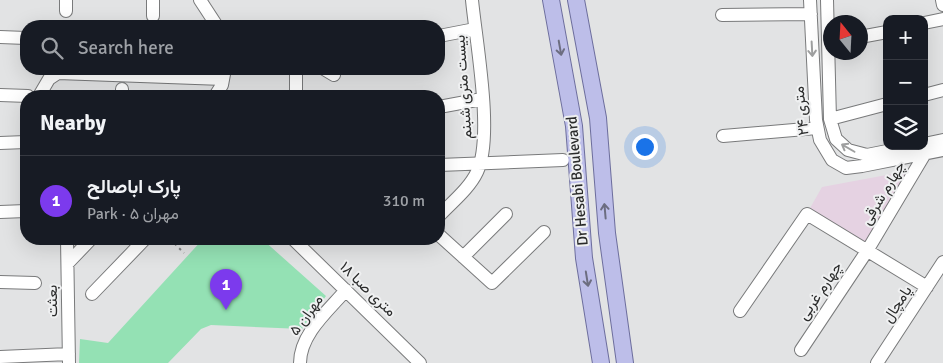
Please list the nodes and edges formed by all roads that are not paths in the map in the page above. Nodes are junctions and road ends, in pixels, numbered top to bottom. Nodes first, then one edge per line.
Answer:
1 (154, 0) edge
2 (200, 0) edge
3 (472, 0) edge
4 (552, 0) edge
5 (576, 0) edge
6 (810, 0) edge
7 (827, 0) edge
8 (942, 0) edge
9 (943, 5) edge
10 (811, 14) junction
11 (722, 15) dead end
12 (828, 15) edge
13 (153, 16) dead end
14 (943, 19) edge
15 (213, 20) edge
16 (928, 22) edge
17 (475, 29) junction
18 (883, 33) edge
19 (445, 35) edge
20 (868, 36) edge
21 (0, 37) edge
22 (20, 38) edge
23 (829, 60) edge
24 (54, 75) edge
25 (224, 75) edge
26 (296, 75) dead end
27 (42, 90) edge
28 (217, 90) edge
29 (296, 90) edge
30 (943, 90) edge
31 (928, 94) edge
32 (0, 95) edge
33 (20, 96) edge
34 (482, 99) junction
35 (883, 105) edge
36 (445, 106) edge
37 (830, 119) junction
38 (818, 128) junction
39 (723, 136) dead end
40 (943, 140) edge
41 (20, 142) edge
42 (0, 143) edge
43 (928, 147) edge
44 (928, 148) edge
45 (892, 150) edge
46 (917, 150) edge
47 (924, 150) edge
48 (943, 150) edge
49 (563, 160) dead end
50 (480, 163) junction
51 (445, 165) edge
52 (445, 209) edge
53 (20, 211) edge
54 (0, 212) edge
55 (506, 214) dead end
56 (544, 232) dead end
57 (445, 240) edge
58 (67, 245) edge
59 (85, 245) edge
60 (139, 245) edge
61 (298, 245) edge
62 (867, 251) junction
63 (463, 256) junction
64 (68, 262) junction
65 (943, 262) edge
66 (0, 282) edge
67 (35, 283) dead end
68 (927, 287) junction
69 (346, 290) junction
70 (92, 294) dead end
71 (740, 311) dead end
72 (801, 350) dead end
73 (0, 357) edge
74 (69, 359) edge
75 (300, 363) edge
76 (420, 363) edge
77 (601, 363) edge
78 (625, 363) edge
79 (877, 363) edge

1 - 13 street
2 - 15 street
3 - 17 street, بیست متری شبنم
4 -> 77 main road, Dr Hesabi Boulevard
78 -> 5 main road, Dr Hesabi Boulevard
6 - 10 street, ۲۴ متری
7 - 12 street, ۲۴ متری
8 - 9 street
10 - 11 street
10 -> 38 street, ۲۴ متری
14 - 16 street
17 - 19 street
17 - 34 street, بیست متری شبنم
18 - 20 street
21 - 22 street
23 - 37 street, ۲۴ متری
24 - 27 street
25 - 28 street
26 - 29 street
30 - 31 street
32 - 33 street
34 - 36 street
34 - 50 street, بیست متری شبنم
35 - 37 street
45 -> 37 street, ۲۴ متری
38 - 39 street
38 - 46 street, ۲۴ متری
40 - 43 street, ۲۴ متری
41 - 42 street
44 - 48 street, ۲۴ متری
47 - 62 street, چهارم شرقی
49 - 50 street
50 - 51 street
50 - 52 street, بیست متری شبنم
53 - 54 street
55 - 63 street
56 - 63 street
57 - 63 street
58 - 64 street, بعثت
59 - 64 street
60 - 70 street
61 - 69 street, متری صبا ۱۸
62 - 68 street
62 - 71 street
62 - 72 street, چهارم غربی
64 - 74 street, بعثت
65 - 68 street, پامچال
66 - 67 street
68 - 79 street, پامچال
69 - 75 street, مهران ۵
69 - 76 street, متری صبا ۱۸
73 - 74 street

